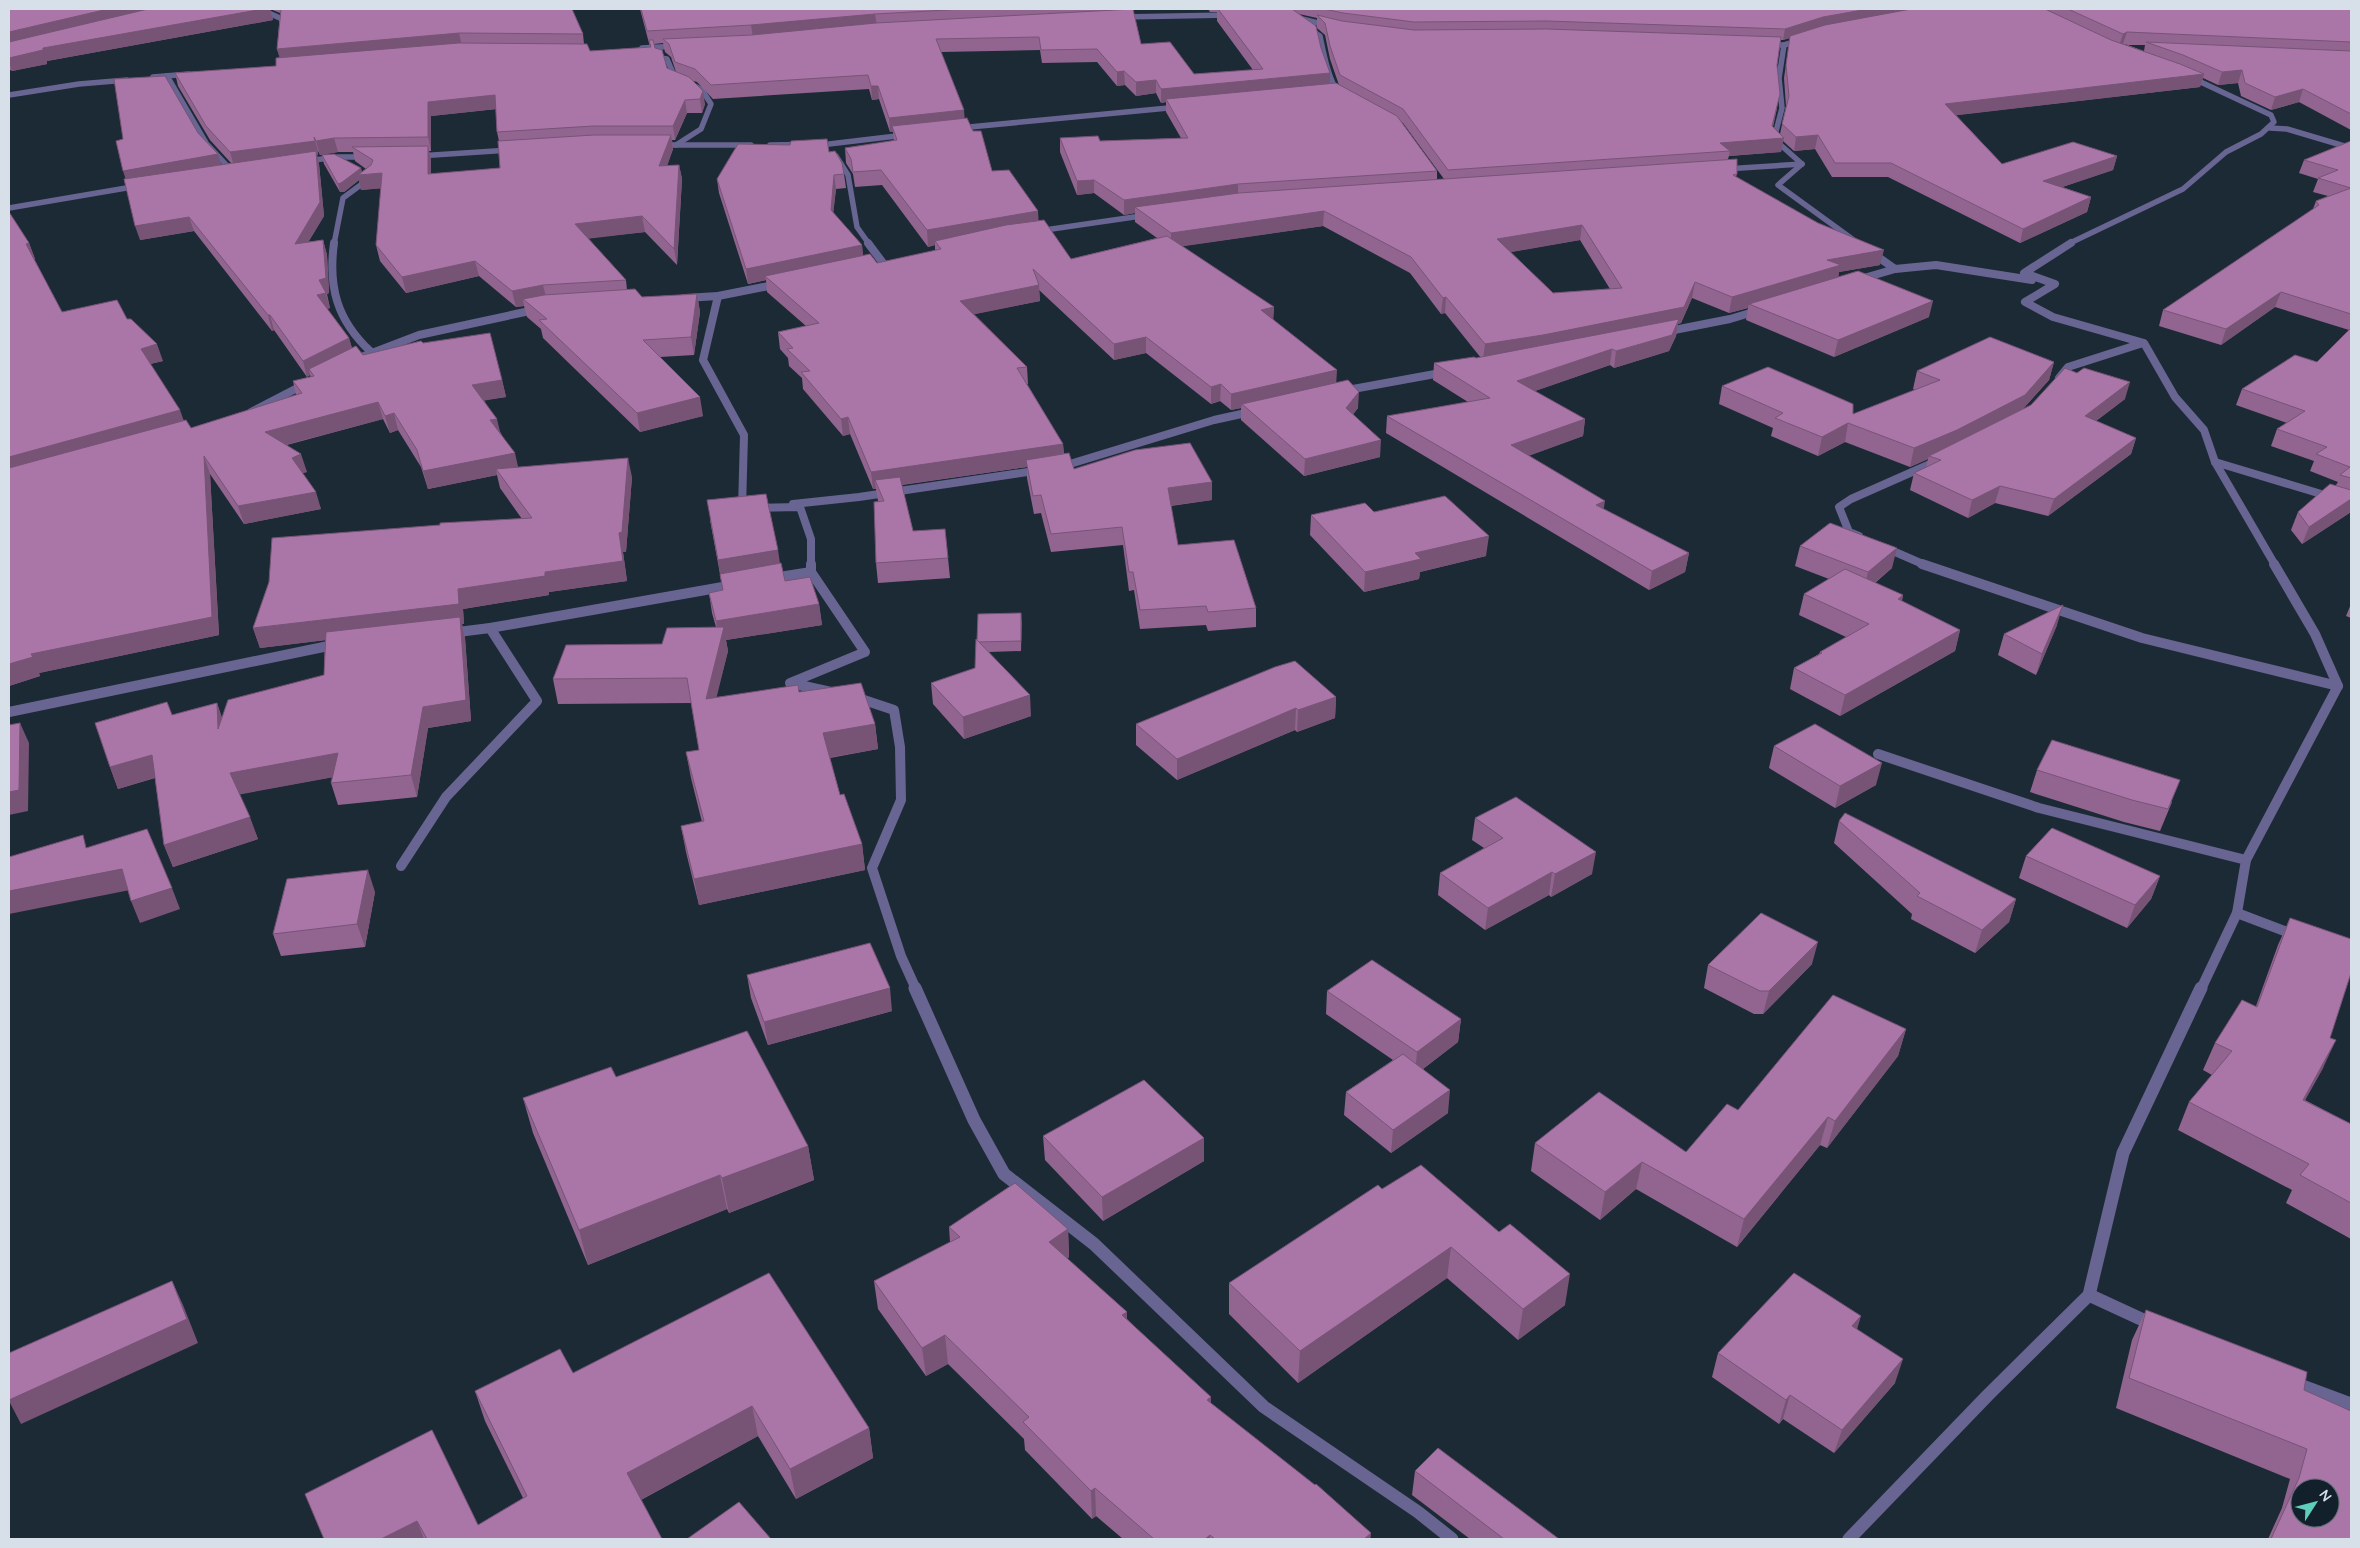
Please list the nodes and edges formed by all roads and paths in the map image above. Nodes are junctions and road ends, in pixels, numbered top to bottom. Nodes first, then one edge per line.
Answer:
1 (260, 9) edge
2 (1236, 15) edge
3 (1110, 18) edge
4 (282, 19) edge
5 (1333, 27) edge
6 (1812, 36) edge
7 (1756, 44) edge
8 (687, 46) edge
9 (1784, 46) junction
10 (659, 47) junction
11 (632, 49) edge
12 (2178, 72) edge
13 (196, 73) edge
14 (167, 76) junction
15 (138, 78) edge
16 (147, 78) edge
17 (680, 80) edge
18 (688, 82) edge
19 (1336, 91) junction
20 (1326, 92) edge
21 (9, 95) edge
22 (1344, 96) edge
23 (1184, 106) edge
24 (2270, 115) junction
25 (2270, 128) junction
26 (954, 129) edge
27 (2287, 129) junction
28 (915, 134) edge
29 (829, 144) junction
30 (656, 145) edge
31 (675, 145) junction
32 (766, 145) edge
33 (756, 146) edge
34 (2351, 148) edge
35 (519, 150) edge
36 (376, 156) edge
37 (414, 156) edge
38 (338, 157) junction
39 (299, 162) edge
40 (1802, 164) junction
41 (355, 167) edge
42 (240, 170) edge
43 (1717, 170) edge
44 (363, 172) edge
45 (144, 186) edge
46 (9, 208) edge
47 (1153, 214) edge
48 (1026, 233) edge
49 (892, 261) edge
50 (883, 263) junction
51 (873, 265) edge
52 (1895, 269) junction
53 (786, 283) edge
54 (1849, 283) edge
55 (2055, 284) junction
56 (718, 296) junction
57 (680, 299) edge
58 (547, 307) edge
59 (1766, 308) edge
60 (1655, 334) edge
61 (2144, 343) junction
62 (370, 351) junction
63 (344, 364) edge
64 (1455, 371) edge
65 (310, 381) edge
66 (2055, 382) edge
67 (1330, 394) edge
68 (1263, 409) edge
69 (243, 416) edge
70 (1946, 457) edge
71 (2215, 462) junction
72 (2351, 502) edge
73 (742, 509) junction
74 (811, 572) junction
75 (763, 580) edge
76 (744, 583) edge
77 (490, 628) junction
78 (443, 633) edge
79 (349, 643) edge
80 (2338, 686) junction
81 (9, 712) edge
82 (1878, 754) dead end
83 (2246, 860) junction
84 (401, 866) dead end
85 (2237, 913) junction
86 (2308, 939) edge
87 (2089, 1295) junction
88 (2166, 1331) edge
89 (2280, 1377) edge
90 (2351, 1404) edge
91 (1452, 1539) edge
92 (1850, 1539) edge

1 - 4 street
2 - 3 street
5 - 19 street
6 - 9 street
7 - 9 street
8 - 10 street
9 - 40 street
10 - 11 street
10 - 17 street
12 - 24 street
13 - 14 street
14 - 16 street
14 - 42 street
15 - 21 street
18 - 31 street
19 - 20 street
19 - 22 street
23 - 26 street
24 - 25 street
24 - 27 street
25 - 27 street
25 - 55 street
27 - 34 street
28 - 29 street
29 - 32 street
29 - 50 street
30 - 31 street
31 - 33 street
35 - 37 street
36 - 38 street
38 - 39 street
38 - 41 street
40 - 43 street
40 - 52 street
44 - 62 street
45 - 46 street
47 - 48 street
49 - 50 street
50 - 51 street
52 - 54 street
52 - 55 street
53 - 56 street
55 - 61 street
56 - 57 street
56 - 73 street
58 - 62 street
59 - 60 street
61 - 66 street
61 - 71 street
62 - 63 street
64 - 67 street
65 - 69 street
68 - 73 street
70 - 80 street
71 - 72 street
71 - 80 street
73 - 74 street
74 - 75 street
74 - 91 street
76 - 77 street
77 - 78 street
77 - 84 street
79 - 81 street
80 - 83 street
82 - 83 street
83 - 85 street
85 - 86 street
85 - 87 street
87 - 88 street
87 - 92 street
89 - 90 street

